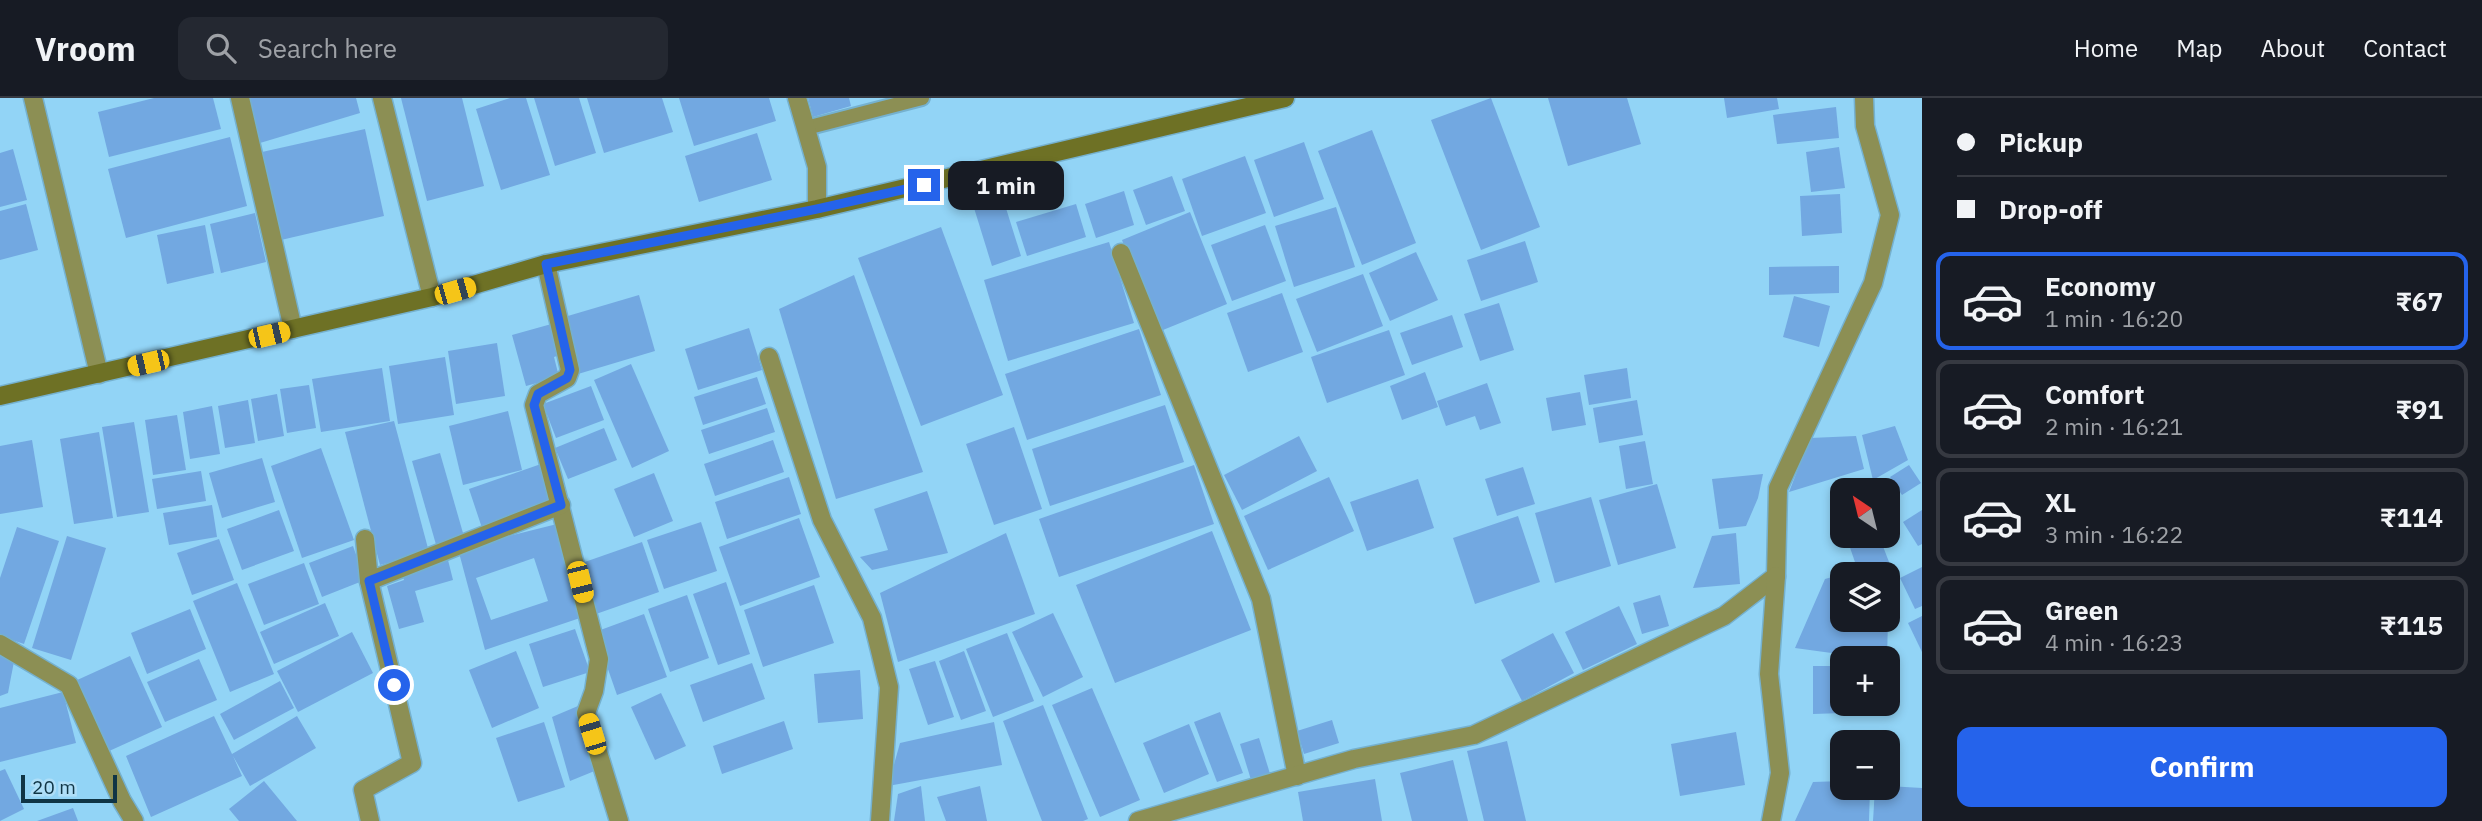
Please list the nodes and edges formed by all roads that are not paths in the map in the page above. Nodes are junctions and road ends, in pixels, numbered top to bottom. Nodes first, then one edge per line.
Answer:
1 (33, 98) edge
2 (240, 98) edge
3 (382, 98) edge
4 (797, 98) edge
5 (922, 98) edge
6 (1285, 98) edge
7 (1864, 98) edge
8 (806, 128) junction
9 (817, 209) junction
10 (1121, 253) dead end
11 (546, 264) junction
12 (432, 297) junction
13 (293, 329) junction
14 (769, 357) dead end
15 (99, 374) junction
16 (0, 397) edge
17 (561, 505) junction
18 (365, 539) dead end
19 (1776, 576) junction
20 (369, 581) junction
21 (0, 644) edge
22 (1297, 776) junction
23 (134, 821) edge
24 (370, 821) edge
25 (619, 821) edge
26 (880, 821) edge
27 (1138, 821) edge
28 (1772, 821) edge

1 - 15 street
2 - 13 street
3 - 12 street
4 - 8 street
5 - 8 lane
6 - 9 street
7 - 19 street
8 - 9 street
9 - 11 street
10 - 22 street
11 - 12 street
11 - 17 street
12 - 13 street
13 - 15 street
14 - 26 street
15 - 16 street
17 - 20 street
17 - 25 street
18 - 20 street
19 - 22 street
19 - 28 street
20 - 24 street
21 - 23 street
22 - 27 street

